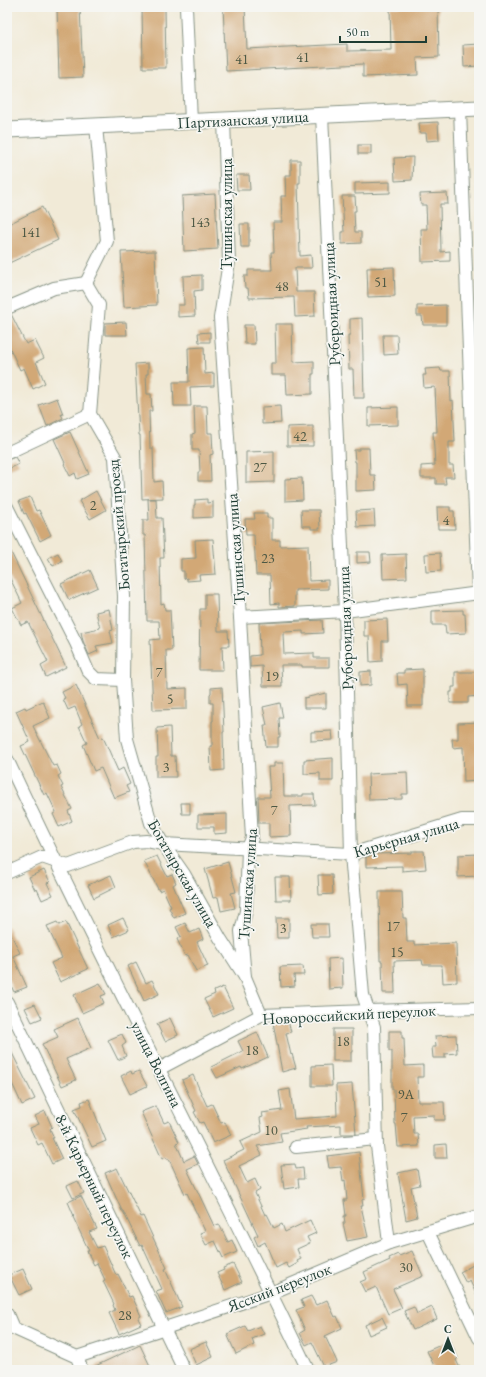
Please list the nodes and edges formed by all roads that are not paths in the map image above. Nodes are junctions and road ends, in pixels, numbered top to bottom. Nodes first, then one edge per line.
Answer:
1 (186, 7) edge
2 (479, 108) edge
3 (460, 109) junction
4 (322, 115) junction
5 (224, 120) junction
6 (191, 122) junction
7 (96, 126) junction
8 (7, 130) edge
9 (86, 283) junction
10 (7, 308) edge
11 (90, 414) junction
12 (7, 453) edge
13 (7, 507) edge
14 (478, 593) edge
15 (345, 611) junction
16 (240, 617) junction
17 (123, 680) junction
18 (7, 759) edge
19 (479, 820) edge
20 (163, 844) junction
21 (248, 848) junction
22 (351, 854) junction
23 (56, 861) junction
24 (7, 873) edge
25 (245, 977) junction
26 (7, 1002) edge
27 (479, 1008) edge
28 (368, 1011) junction
29 (260, 1015) junction
30 (160, 1069) junction
31 (376, 1139) junction
32 (296, 1147) dead end
33 (479, 1216) edge
34 (428, 1232) junction
35 (389, 1243) junction
36 (271, 1293) junction
37 (7, 1314) edge
38 (164, 1329) junction
39 (479, 1338) edge
40 (78, 1357) junction
41 (82, 1370) edge
42 (184, 1370) edge
43 (308, 1370) edge

1 - 6 street
2 - 3 street, Партизанская улица
3 - 4 street, Партизанская улица
3 - 14 street
4 - 5 street, Партизанская улица
4 - 15 street, Рубероидная улица
5 - 6 street, Партизанская улица
5 - 16 street, Тушинская улица
6 - 7 street, Партизанская улица
7 - 8 street, Партизанская улица
7 - 9 street
9 - 10 street
9 - 11 street
11 - 12 street
11 - 17 street, Богатырский проезд
13 - 17 street
14 - 15 street
15 - 16 street
15 - 22 street, Рубероидная улица
16 - 21 street, Тушинская улица
17 - 20 street, Богатырская улица
18 - 23 street, улица Волгина
19 - 22 street, Карьерная улица
20 - 21 street, Карьерная улица
20 - 23 street, Карьерная улица
20 - 25 street, Богатырская улица
21 - 22 street, Карьерная улица
21 - 25 street, Тушинская улица
22 - 28 street, Рубероидная улица
23 - 24 street, Карьерная улица
23 - 30 street, улица Волгина
25 - 29 street, Богатырская улица
26 - 38 street, 8-й Карьерный переулок
27 - 28 street, Новороссийский переулок
28 - 29 street, Новороссийский переулок
28 - 31 street, Рубероидная улица
29 - 30 street, Новороссийский переулок
30 - 36 street, улица Волгина
31 - 32 street
31 - 35 street, Рубероидная улица
33 - 34 street, Ясский переулок
34 - 35 street, Ясский переулок
34 - 39 street
35 - 36 street, Ясский переулок
36 - 38 street, Ясский переулок
36 - 43 street, улица Волгина
37 - 40 street
38 - 40 street, Ясский переулок
38 - 42 street, 8-й Карьерный переулок
40 - 41 street

